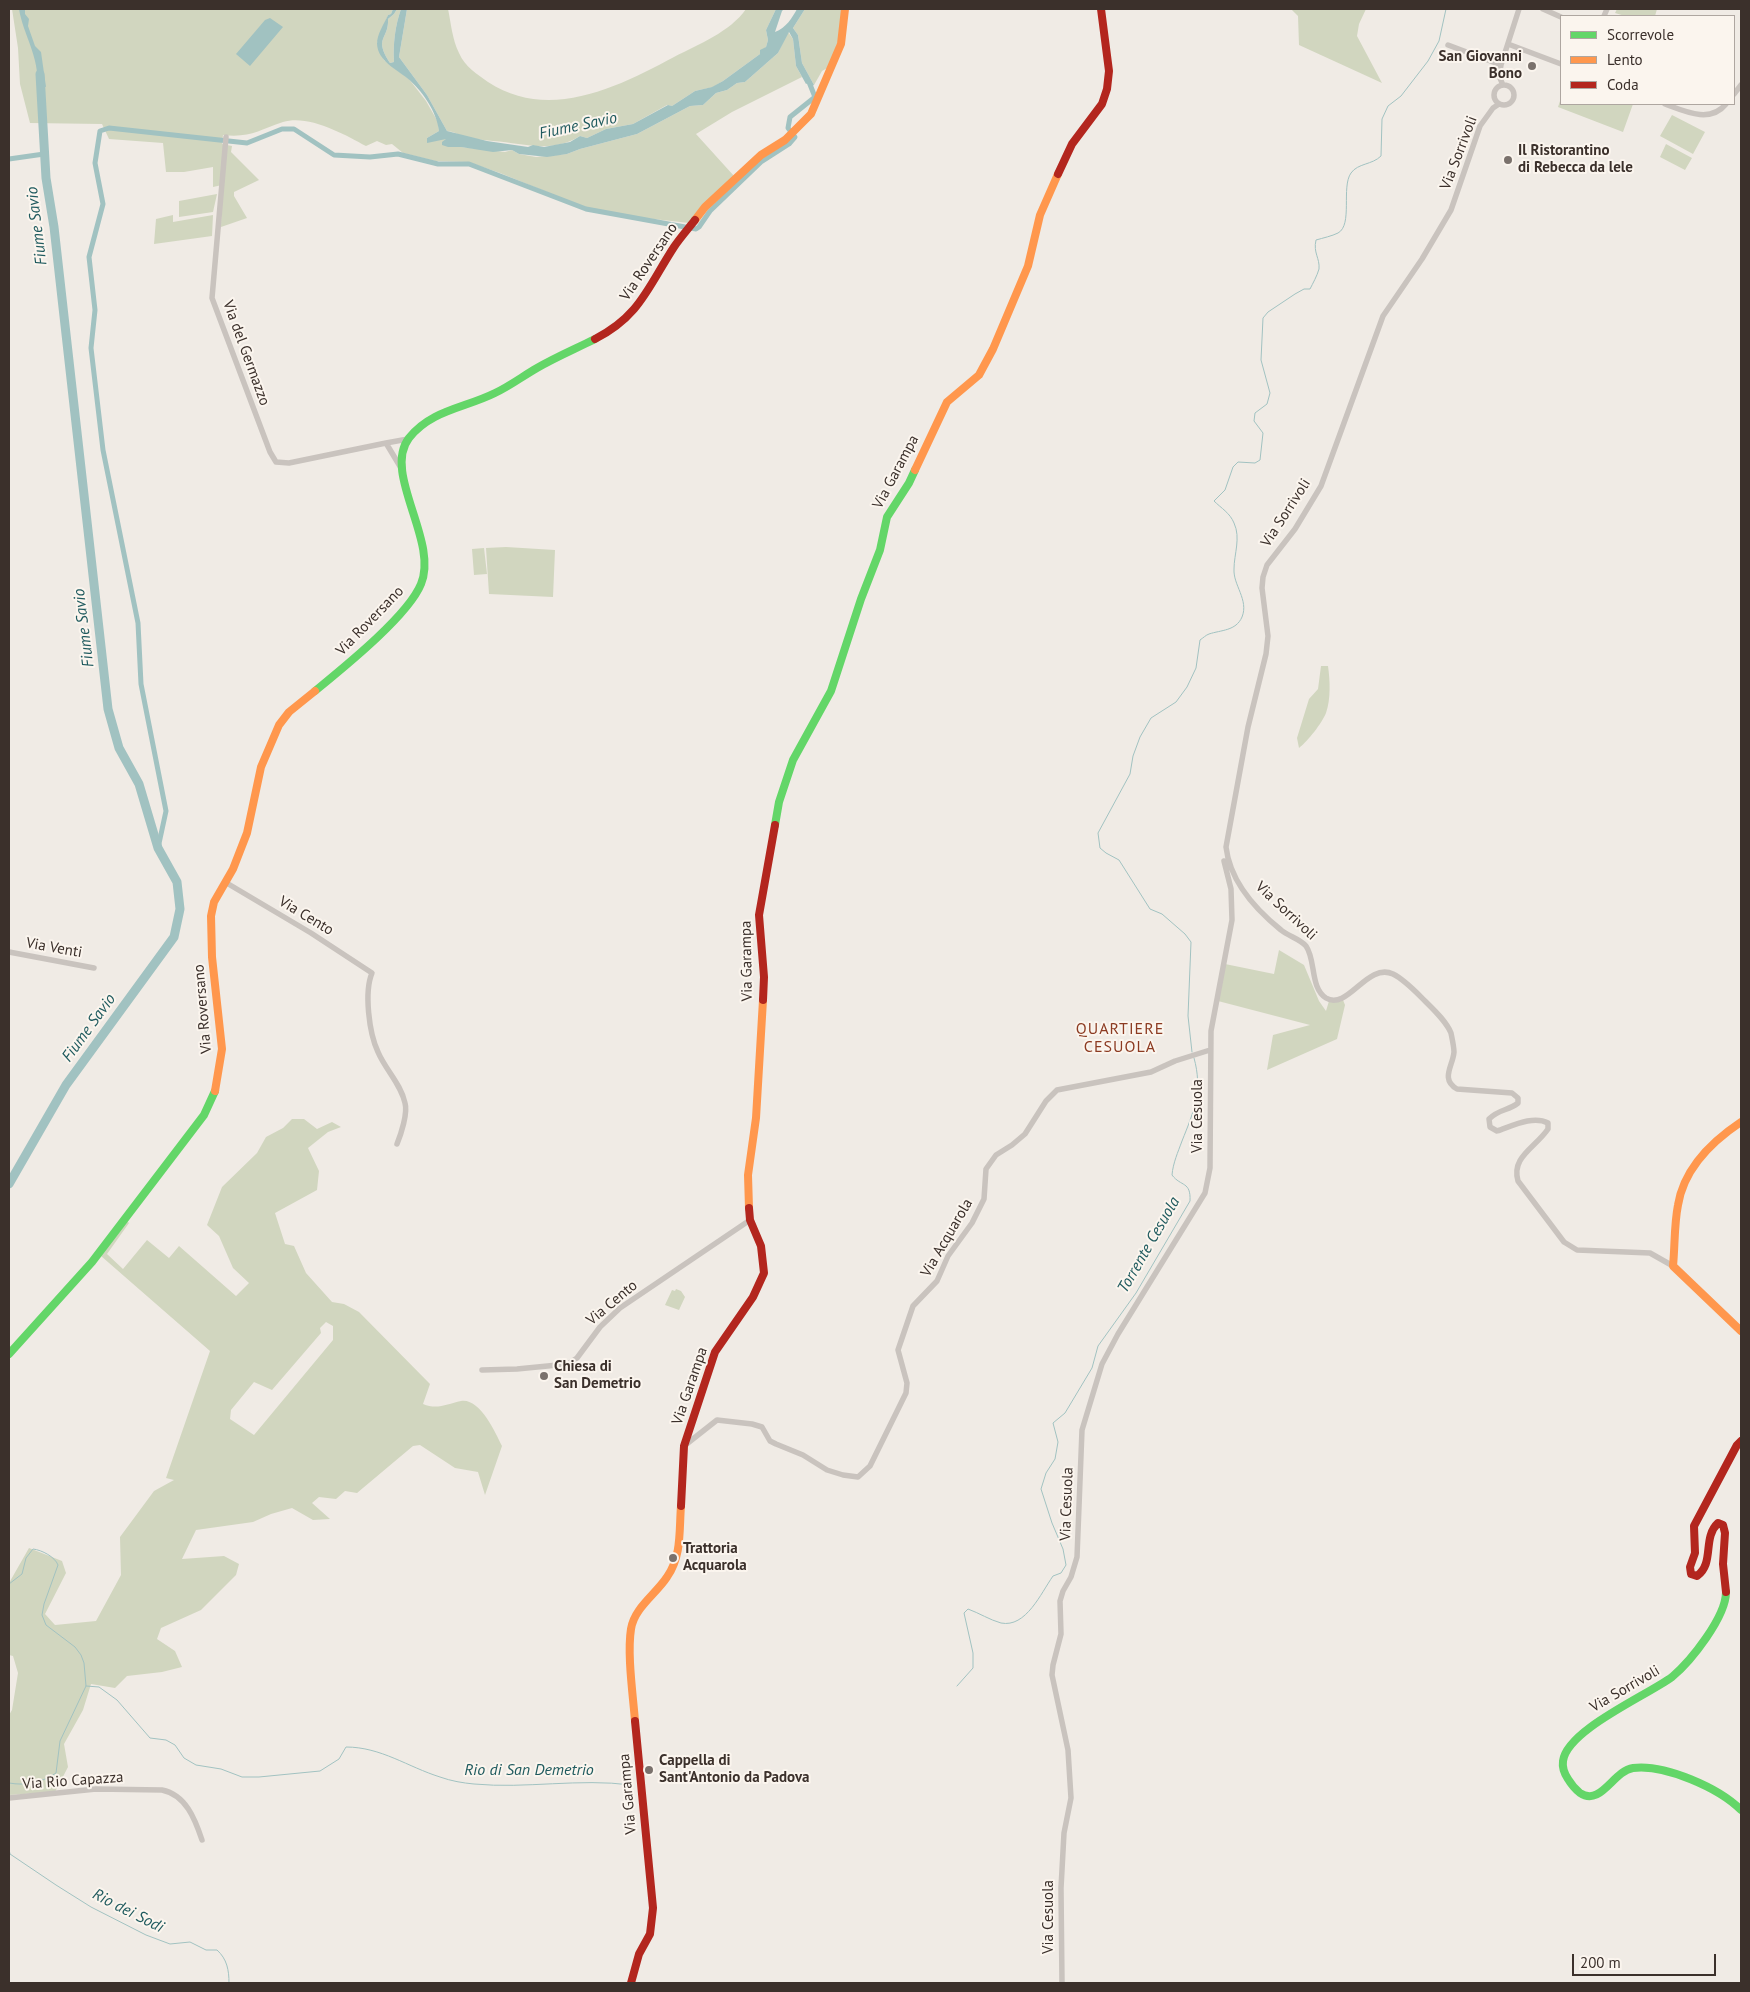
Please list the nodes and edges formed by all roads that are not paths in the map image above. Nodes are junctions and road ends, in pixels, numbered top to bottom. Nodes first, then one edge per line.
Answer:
1 (845, 9) edge
2 (1101, 9) edge
3 (1519, 9) edge
4 (1542, 9) edge
5 (1560, 17) edge
6 (1508, 44) junction
7 (1448, 45) dead end
8 (1560, 64) edge
9 (1501, 66) junction
10 (1500, 86) junction
11 (1497, 102) junction
12 (1668, 105) edge
13 (1725, 105) edge
14 (226, 137) dead end
15 (408, 438) junction
16 (386, 443) junction
17 (401, 468) junction
18 (1226, 847) junction
19 (225, 882) junction
20 (9, 952) edge
21 (94, 968) dead end
22 (1210, 1050) junction
23 (1741, 1122) edge
24 (397, 1144) dead end
25 (750, 1220) junction
26 (1673, 1266) junction
27 (1741, 1331) edge
28 (9, 1354) edge
29 (482, 1370) dead end
30 (1741, 1441) edge
31 (684, 1446) junction
32 (9, 1798) edge
33 (1741, 1810) edge
34 (202, 1840) dead end
35 (632, 1983) edge
36 (1062, 1983) edge

1 - 15 street, Via Roversano
2 - 25 street, Via Garampa
3 - 6 street
4 - 5 street
6 - 8 street
6 - 9 street
7 - 9 street
9 - 10 street
10 - 11 street
10 - 11 street
11 - 18 street, Via Sorrivoli
12 - 13 street
14 - 16 street, Via del Germazzo
15 - 16 street, Via del Germazzo
15 - 17 street, Via Roversano
16 - 17 street
17 - 19 street, Via Roversano
18 - 22 street
18 - 26 street, Via Sorrivoli
19 - 24 street, Via Cento
19 - 28 street, Via Roversano
20 - 21 street, Via Venti
22 - 31 street, Via Acquarola
22 - 36 street, Via Cesuola
23 - 26 street
25 - 29 street, Via Cento
25 - 31 street, Via Garampa
26 - 27 street, Via Sorrivoli
30 - 33 street, Via Sorrivoli
31 - 35 street, Via Garampa
32 - 34 street, Via Rio Capazza

